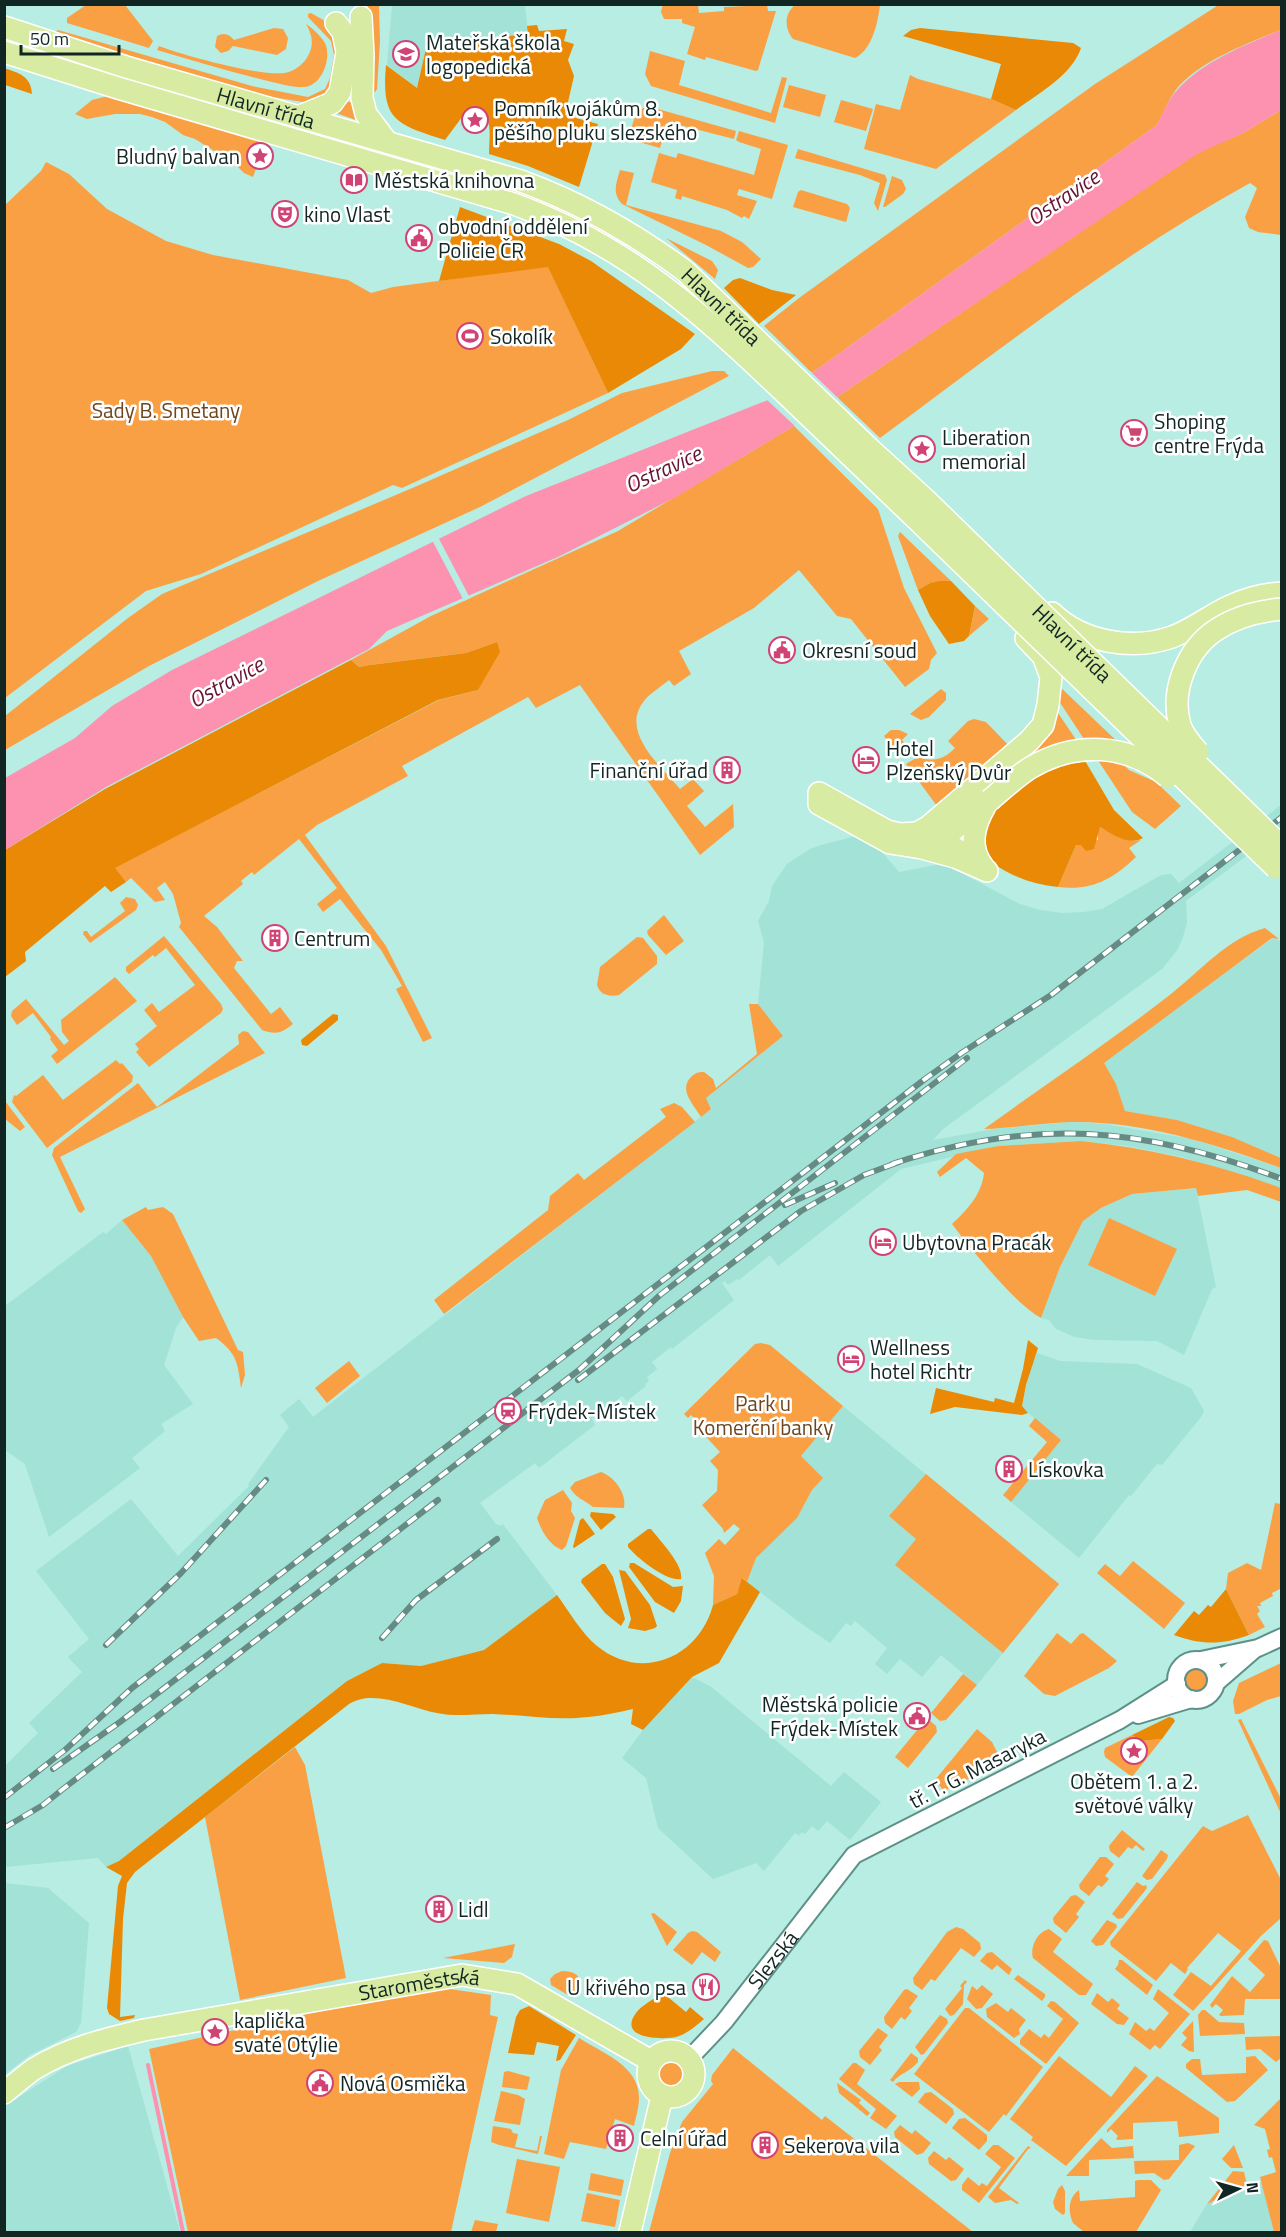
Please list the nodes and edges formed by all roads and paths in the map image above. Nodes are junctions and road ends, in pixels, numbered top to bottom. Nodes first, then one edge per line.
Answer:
1 (361, 17) dead end
2 (336, 23) dead end
3 (4, 27) edge
4 (4, 52) edge
5 (4, 64) edge
6 (32, 75) dead end
7 (300, 116) junction
8 (387, 142) junction
9 (861, 453) junction
10 (917, 506) junction
11 (1281, 593) edge
12 (1281, 609) edge
13 (985, 795) junction
14 (944, 814) junction
15 (942, 839) junction
16 (920, 840) junction
17 (1281, 842) edge
18 (956, 857) junction
19 (1280, 863) edge
20 (987, 871) junction
21 (1281, 1637) edge
22 (1258, 1648) junction
23 (1201, 1660) junction
24 (1177, 1683) junction
25 (1216, 1683) junction
26 (1191, 1699) junction
27 (1120, 1720) junction
28 (854, 1855) joint
29 (689, 2059) junction
30 (651, 2061) junction
31 (4, 2093) edge
32 (662, 2096) junction
33 (630, 2232) edge

1 - 8 main road
2 - 7 main road
3 - 7 main road, Hlavní třída
4 - 9 main road, Hlavní třída
5 - 6 main road
7 - 8 main road, Hlavní třída
8 - 9 main road, Hlavní třída
9 - 10 main road
10 - 11 main road, bridge
10 - 13 main road
10 - 19 main road, bridge
12 - 17 main road, bridge
13 - 14 main road
13 - 15 main road
13 - 19 main road, bridge
13 - 20 main road
14 - 15 main road
14 - 16 main road
15 - 16 main road
15 - 18 main road
15 - 20 main road
16 - 18 main road
18 - 20 main road
21 - 22 street
22 - 23 street
22 - 25 street
23 - 24 street
23 - 25 street
24 - 26 street
24 - 27 street, tř. T. G. Masaryka
25 - 26 street
26 - 27 street, tř. T. G. Masaryka
27 - 28 street, tř. T. G. Masaryka
28 - 29 street, Slezská
29 - 30 main road
29 - 32 main road
30 - 31 main road, Staroměstská
30 - 32 main road
32 - 33 main road

